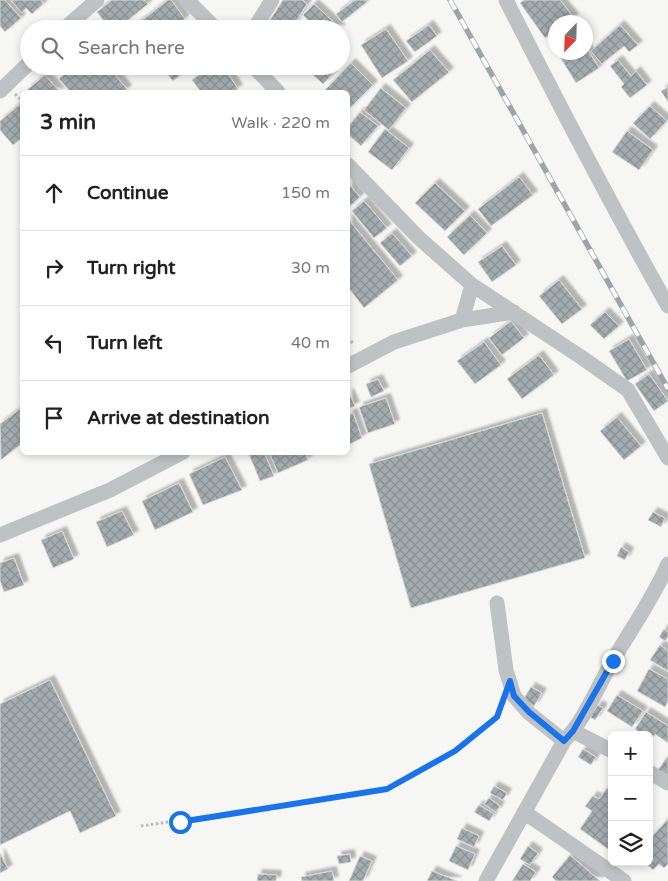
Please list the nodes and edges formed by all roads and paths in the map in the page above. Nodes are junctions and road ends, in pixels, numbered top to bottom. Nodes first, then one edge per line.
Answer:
1 (97, 0) edge
2 (187, 0) edge
3 (272, 0) edge
4 (506, 0) edge
5 (74, 20) edge
6 (207, 20) edge
7 (260, 20) edge
8 (20, 71) edge
9 (262, 75) edge
10 (276, 90) edge
11 (0, 91) edge
12 (350, 167) edge
13 (472, 285) junction
14 (668, 306) edge
15 (514, 312) junction
16 (462, 320) junction
17 (350, 365) edge
18 (177, 455) edge
19 (668, 458) edge
20 (0, 535) edge
21 (668, 564) edge
22 (497, 603) dead end
23 (510, 681) junction
24 (568, 736) junction
25 (608, 750) edge
26 (653, 774) edge
27 (668, 783) edge
28 (524, 812) junction
29 (141, 826) dead end
30 (486, 881) edge
31 (624, 881) edge

1 - 5 street
2 - 6 street
3 - 7 street
4 - 14 street
8 - 11 street
9 - 10 street
12 - 13 street
13 - 15 street
13 - 16 street
15 - 16 street
15 - 19 street
16 - 17 street
18 - 20 street
21 - 24 street
22 - 23 street
23 - 24 street
23 - 29 path
24 - 25 street
24 - 28 street
26 - 27 street
28 - 30 street
28 - 31 street

